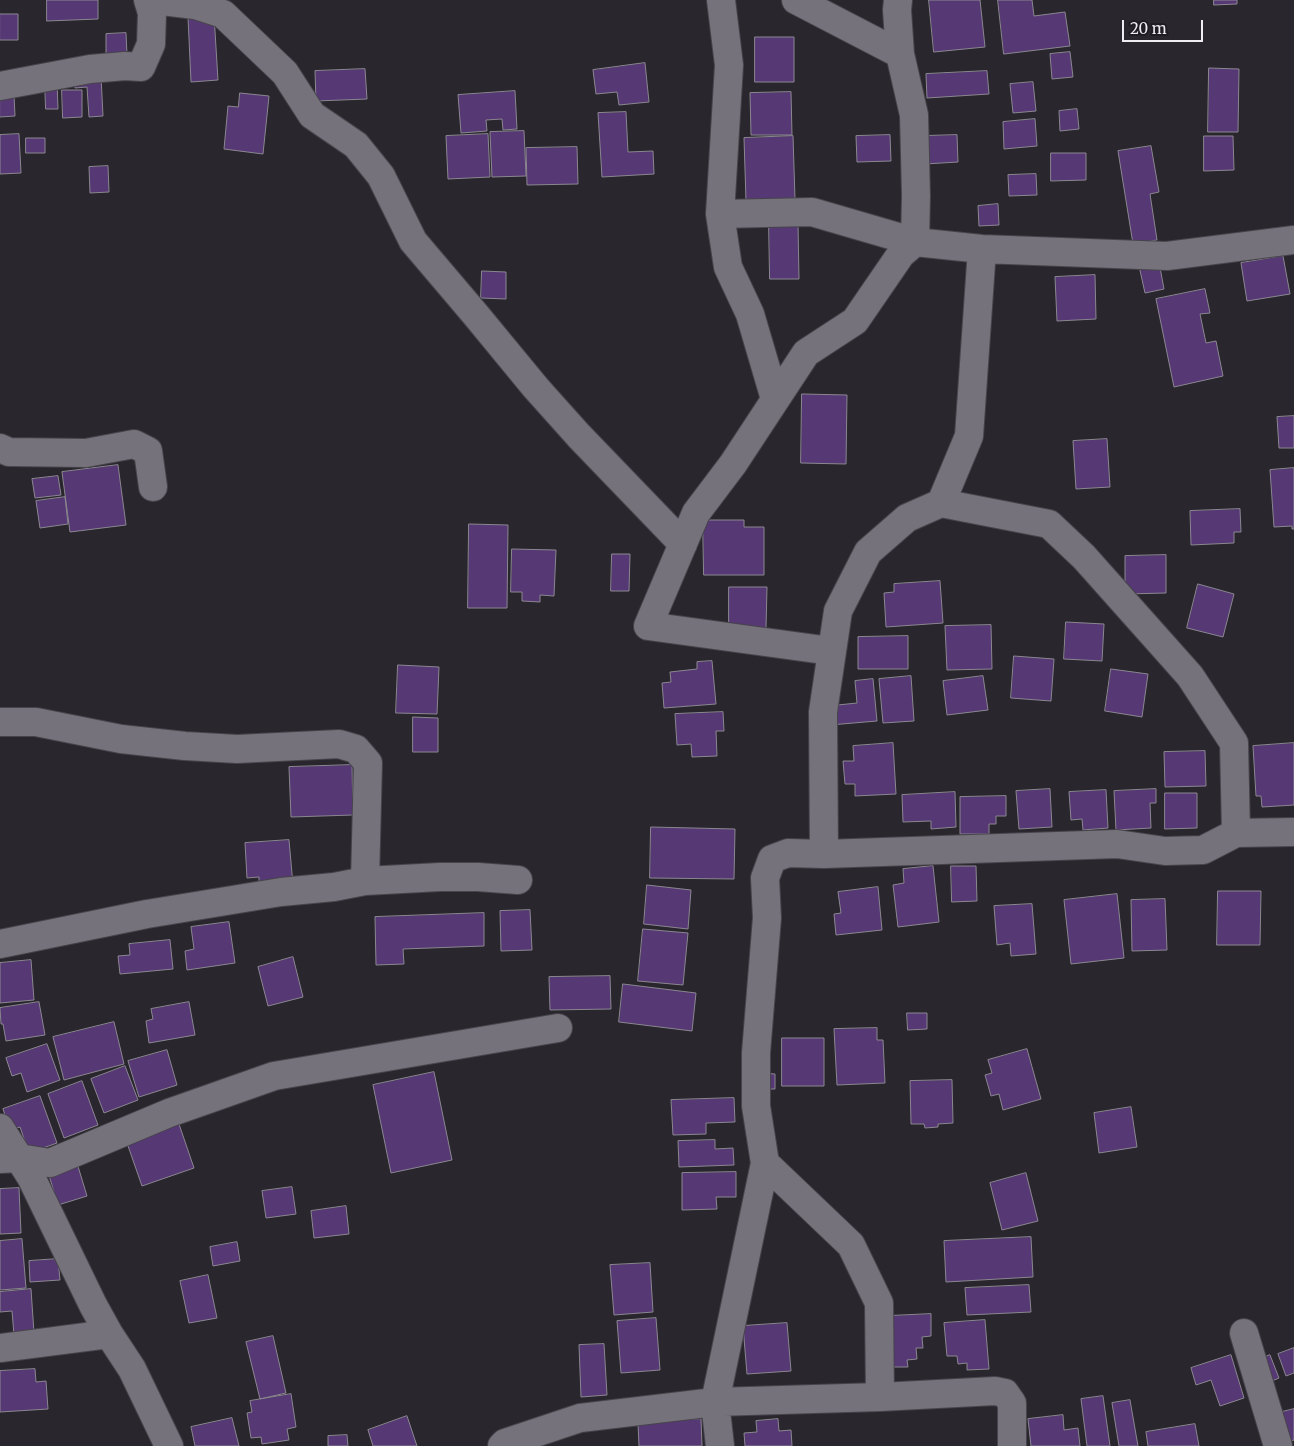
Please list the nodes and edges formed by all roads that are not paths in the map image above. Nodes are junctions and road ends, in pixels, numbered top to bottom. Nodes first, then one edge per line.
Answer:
1 (148, 0) edge
2 (154, 0) edge
3 (721, 0) edge
4 (796, 0) edge
5 (898, 0) edge
6 (900, 54) junction
7 (0, 86) edge
8 (720, 214) junction
9 (1294, 240) edge
10 (915, 242) junction
11 (982, 249) junction
12 (775, 399) junction
13 (0, 448) edge
14 (153, 487) dead end
15 (941, 503) junction
16 (684, 544) junction
17 (831, 651) junction
18 (0, 722) edge
19 (1294, 832) edge
20 (1236, 833) junction
21 (824, 854) junction
22 (518, 880) dead end
23 (365, 881) junction
24 (0, 944) edge
25 (558, 1028) dead end
26 (0, 1128) edge
27 (9, 1158) edge
28 (765, 1163) junction
29 (1244, 1333) dead end
30 (109, 1334) junction
31 (0, 1348) edge
32 (880, 1397) junction
33 (715, 1402) junction
34 (160, 1444) edge
35 (502, 1446) edge
36 (720, 1446) edge
37 (1012, 1446) edge
38 (1278, 1446) edge

1 - 7 street
2 - 16 street
3 - 8 street
4 - 6 street
5 - 6 street
6 - 10 street
8 - 10 street
8 - 12 street
9 - 11 street
10 - 11 street
10 - 12 street
11 - 15 street
12 - 16 street
13 - 14 street
15 - 17 street
15 - 20 street
16 - 17 street
17 - 21 street
18 - 23 street
19 - 20 street
20 - 21 street
21 - 28 street
22 - 23 street
23 - 24 street
25 - 27 street
26 - 27 street
27 - 30 street
28 - 32 street
28 - 33 street
29 - 38 street
30 - 31 street
30 - 34 street
32 - 33 street
32 - 37 street
33 - 35 street
33 - 36 street

